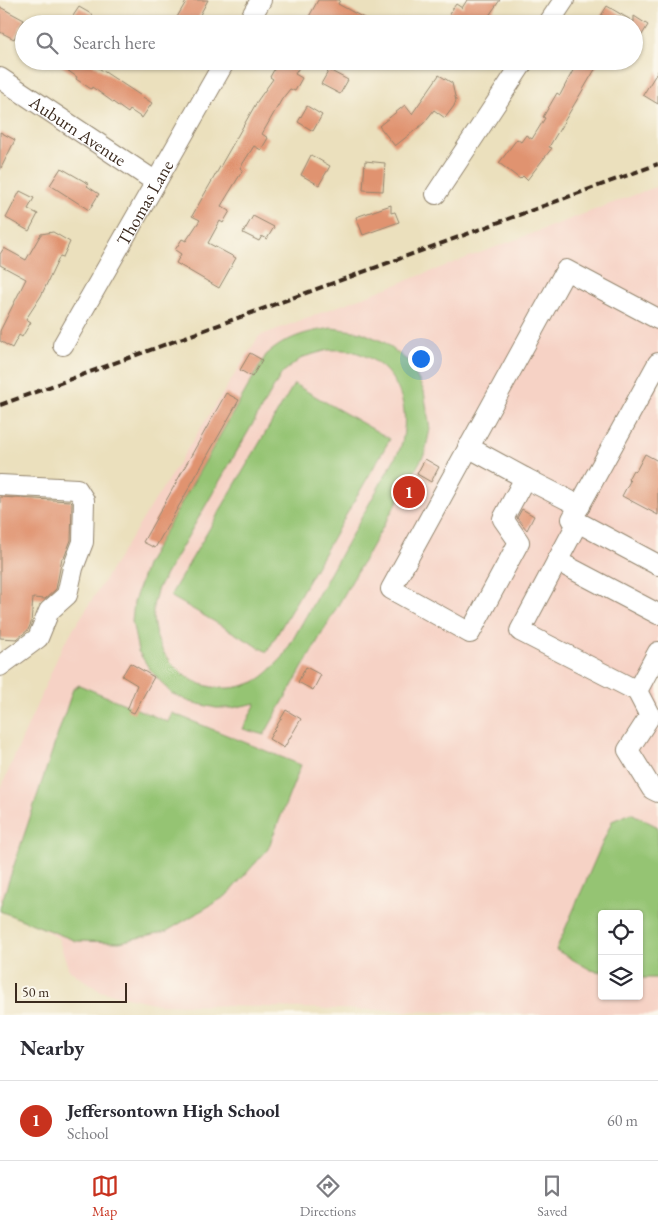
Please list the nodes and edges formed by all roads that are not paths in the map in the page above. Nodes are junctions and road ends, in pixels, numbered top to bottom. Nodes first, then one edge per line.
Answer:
1 (261, 0) edge
2 (564, 0) edge
3 (252, 15) edge
4 (554, 15) edge
5 (221, 70) edge
6 (518, 70) edge
7 (0, 78) edge
8 (156, 182) junction
9 (436, 194) dead end
10 (658, 319) edge
11 (62, 344) dead end
12 (658, 363) edge
13 (468, 447) junction
14 (524, 478) junction
15 (0, 485) edge
16 (579, 514) junction
17 (557, 561) junction
18 (658, 565) edge
19 (658, 614) edge
20 (658, 652) edge
21 (0, 666) edge
22 (637, 690) junction
23 (654, 716) edge
24 (658, 792) edge

1 - 3 street
2 - 4 street
5 - 8 street, Thomas Lane
6 - 9 street
7 - 8 street, Auburn Avenue
8 - 11 street, Thomas Lane
10 - 13 street
12 - 16 street
13 - 14 street
13 - 14 street
14 - 16 street
15 - 21 street
16 - 17 street
16 - 18 street
17 - 19 street
17 - 22 street
20 - 22 street
22 - 23 street
23 - 24 street

